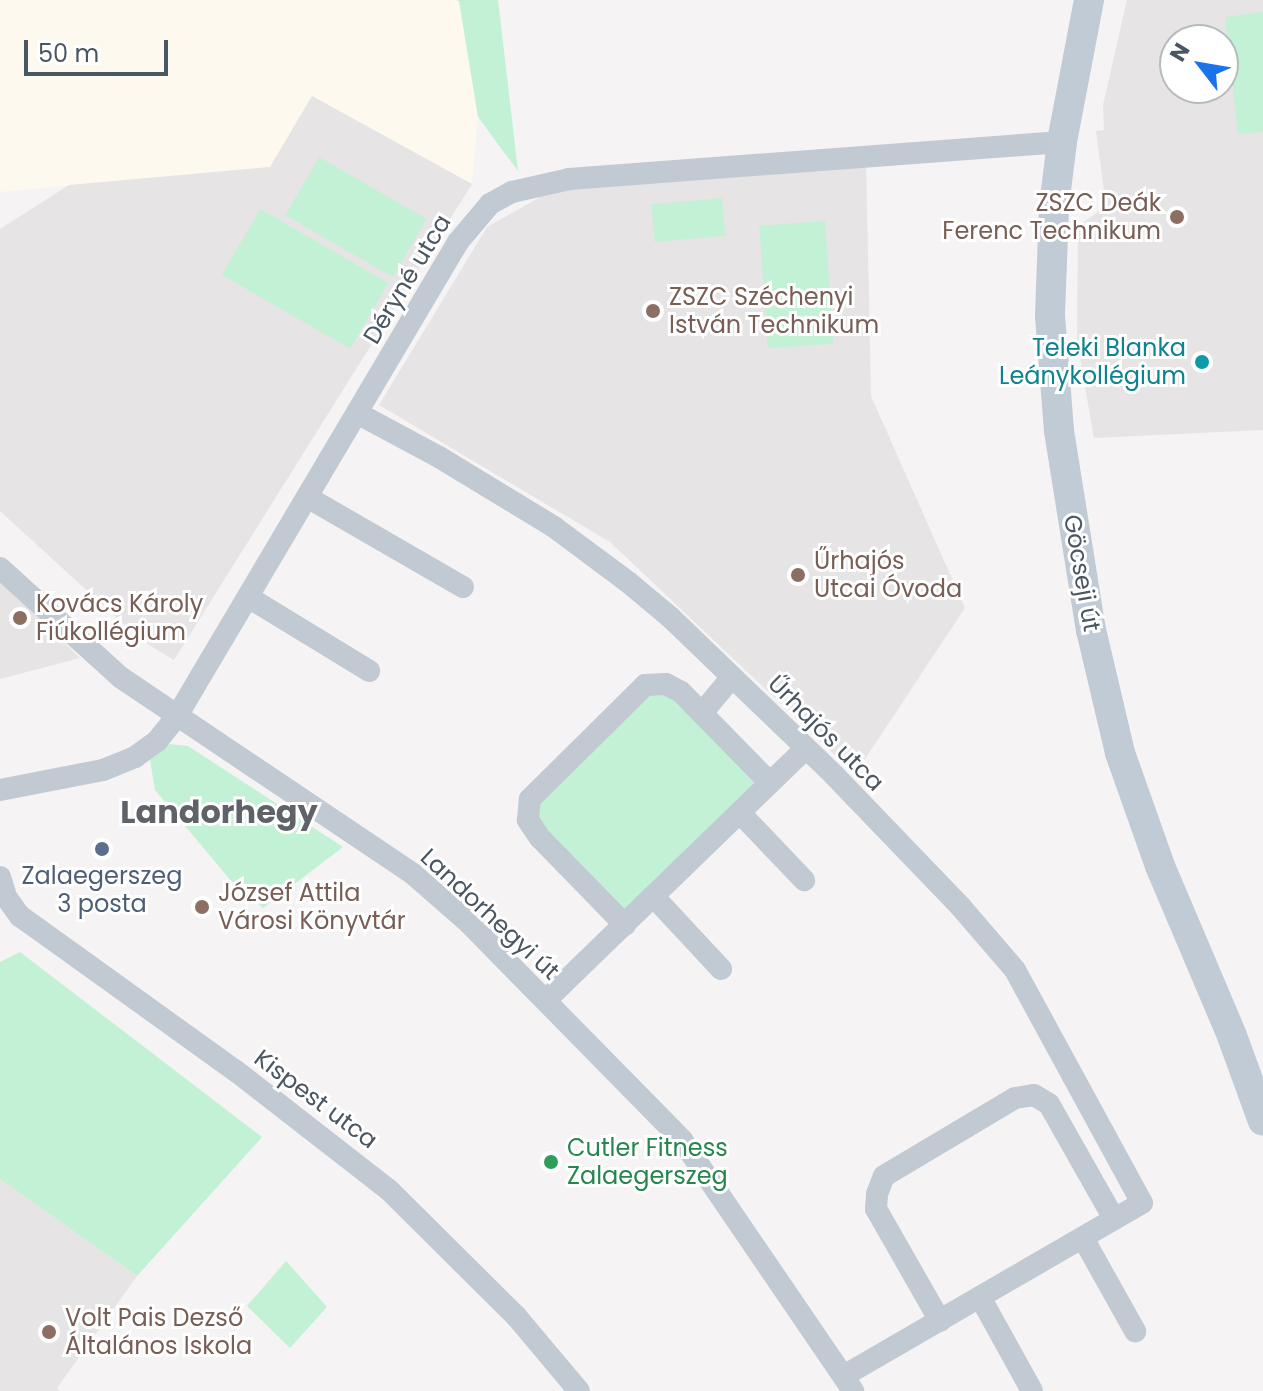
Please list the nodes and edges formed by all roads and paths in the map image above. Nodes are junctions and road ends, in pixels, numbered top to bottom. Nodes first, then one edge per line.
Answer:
1 (1089, 0) edge
2 (1062, 142) junction
3 (357, 413) junction
4 (307, 497) junction
5 (0, 568) edge
6 (463, 587) dead end
7 (248, 597) junction
8 (369, 671) dead end
9 (732, 677) junction
10 (702, 713) junction
11 (177, 716) junction
12 (806, 748) junction
13 (770, 783) junction
14 (0, 790) edge
15 (740, 813) junction
16 (0, 877) edge
17 (804, 880) dead end
18 (655, 898) junction
19 (625, 925) junction
20 (721, 969) dead end
21 (546, 1000) junction
22 (1263, 1121) edge
23 (1114, 1219) junction
24 (1083, 1238) junction
25 (980, 1297) junction
26 (940, 1321) junction
27 (1135, 1331) dead end
28 (849, 1383) edge
29 (579, 1391) edge
30 (1032, 1391) edge

1 - 2 main road, Göcseji út
2 - 3 street, Déryné utca
2 - 22 main road, Göcseji út
3 - 4 street, Déryné utca
3 - 9 street, Űrhajós utca
4 - 6 street
4 - 7 street, Déryné utca
5 - 11 street, Landorhegyi út
7 - 8 street
7 - 11 street, Déryné utca
9 - 10 street
9 - 12 street, Űrhajós utca
10 - 13 street
10 - 19 street
11 - 14 street, Déryné utca
11 - 21 street, Landorhegyi út
12 - 13 street
12 - 23 street, Űrhajós utca
13 - 15 street
15 - 17 street
15 - 18 street
16 - 29 street, Kispest utca
18 - 19 street
18 - 20 street
19 - 21 street
21 - 28 street, Landorhegyi út
23 - 24 street
23 - 26 street
24 - 25 street
24 - 27 street
25 - 26 street
25 - 30 street
26 - 28 street

